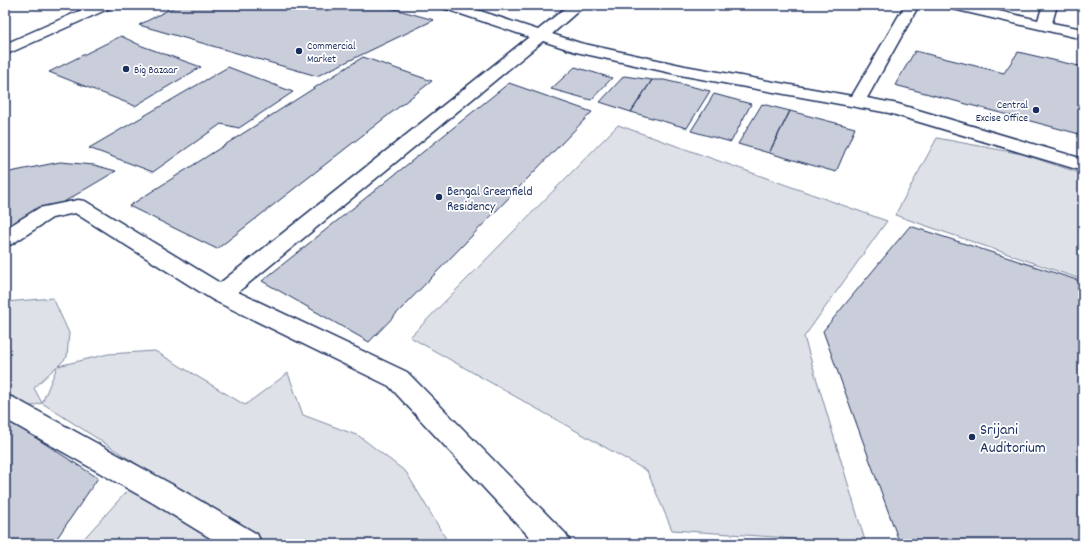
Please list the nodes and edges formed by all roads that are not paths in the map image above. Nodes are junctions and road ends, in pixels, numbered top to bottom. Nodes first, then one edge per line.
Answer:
1 (105, 5) edge
2 (448, 5) edge
3 (578, 5) edge
4 (912, 5) edge
5 (953, 5) edge
6 (1050, 5) edge
7 (1044, 25) junction
8 (1083, 34) edge
9 (539, 36) junction
10 (5, 50) edge
11 (857, 102) junction
12 (1083, 165) edge
13 (5, 239) edge
14 (221, 294) junction
15 (5, 406) edge
16 (247, 544) edge
17 (556, 544) edge

1 - 10 street
2 - 9 street
3 - 9 street
4 - 11 street
5 - 7 street
6 - 7 street
7 - 8 street
9 - 11 street
9 - 14 street
11 - 12 street
13 - 14 street
14 - 17 street
15 - 16 street

